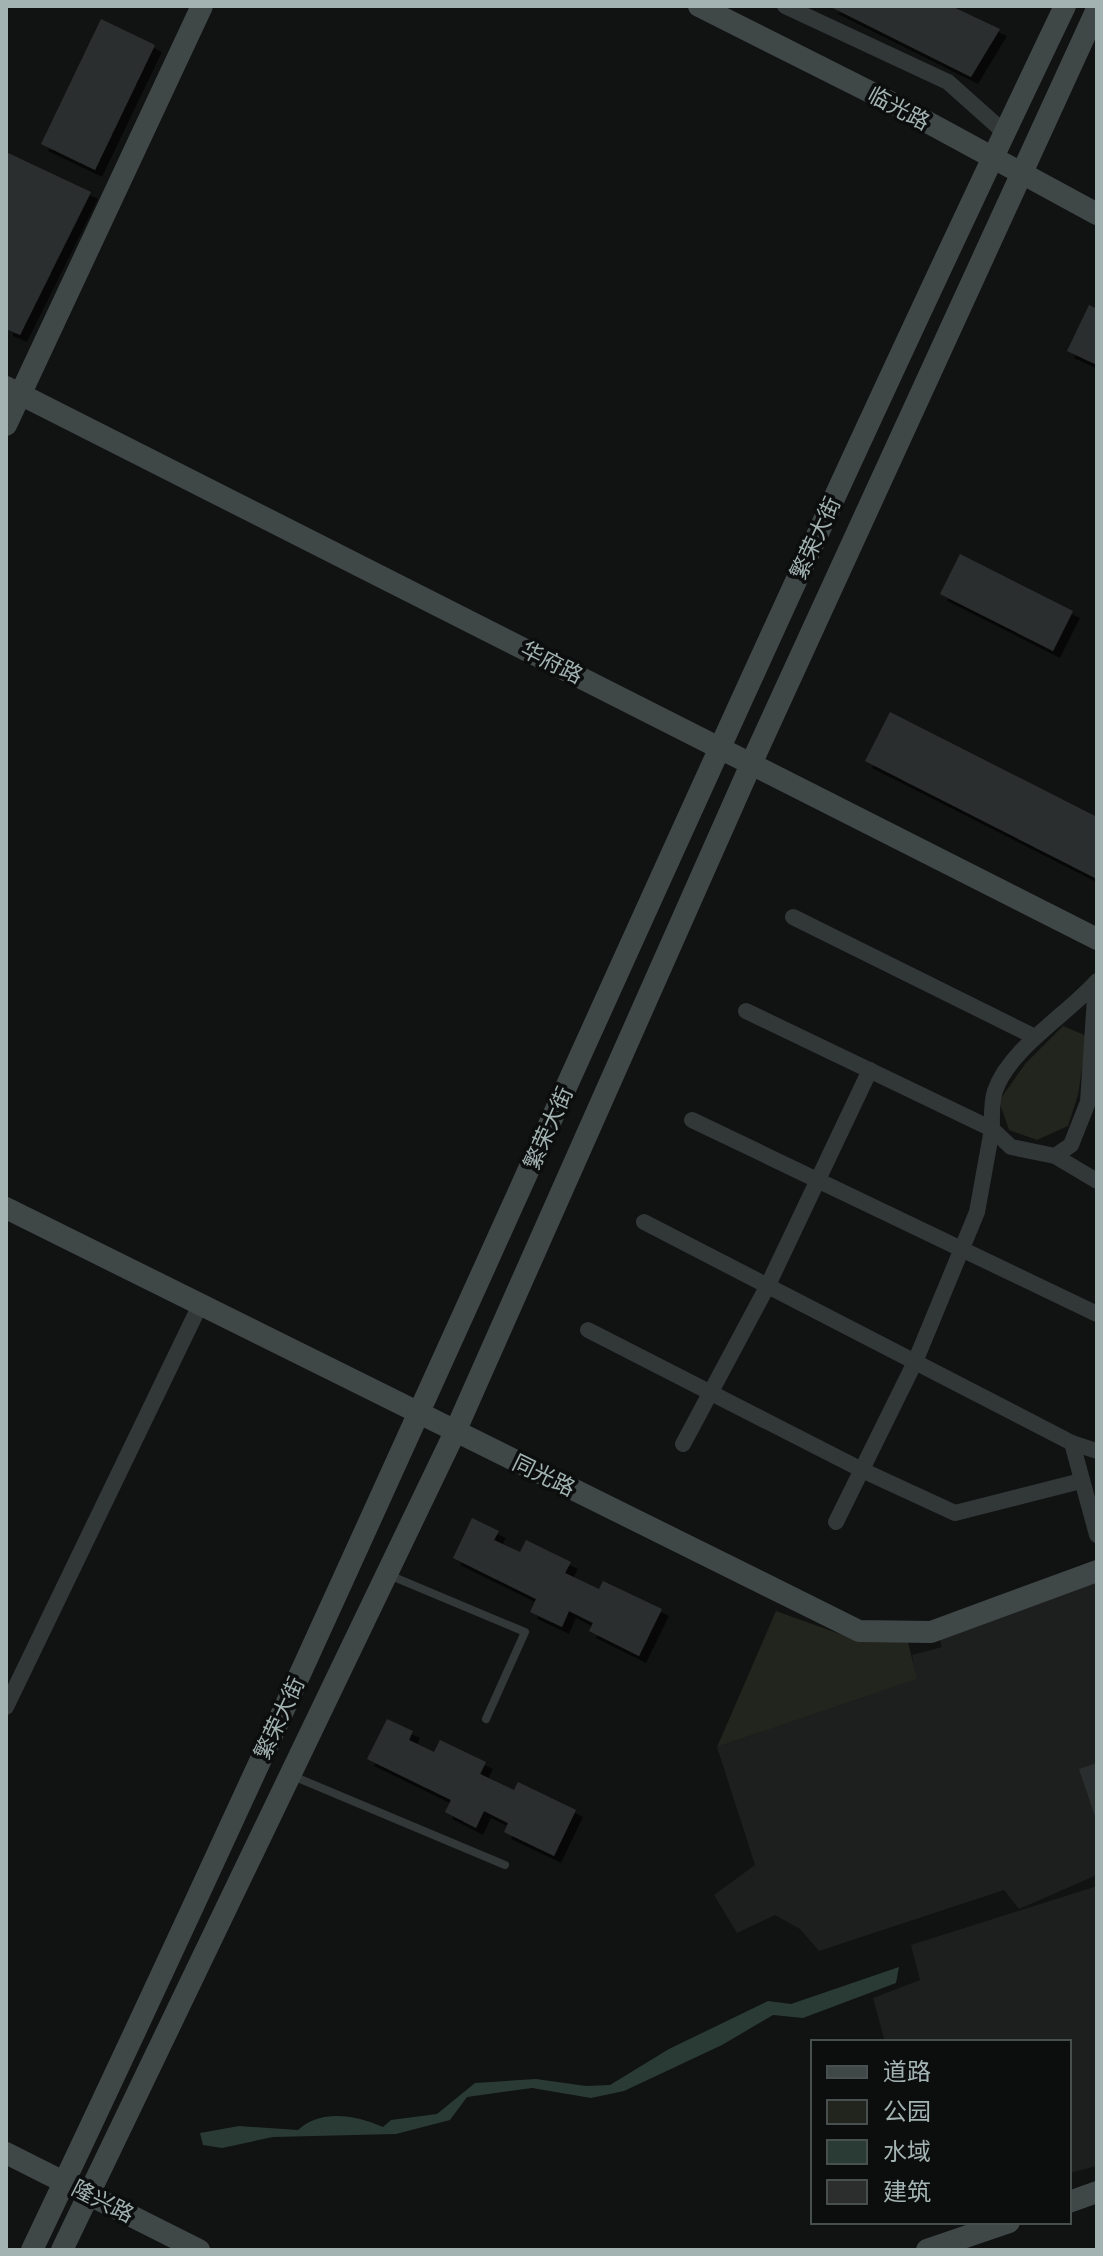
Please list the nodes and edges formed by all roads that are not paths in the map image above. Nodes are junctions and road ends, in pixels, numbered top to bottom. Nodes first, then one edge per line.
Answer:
1 (202, 6) edge
2 (699, 6) edge
3 (785, 6) edge
4 (1065, 6) edge
5 (1097, 9) edge
6 (1004, 132) junction
7 (992, 159) junction
8 (1020, 175) junction
9 (1097, 214) edge
10 (13, 391) edge
11 (6, 425) edge
12 (719, 745) junction
13 (752, 762) junction
14 (793, 917) dead end
15 (1097, 939) edge
16 (1097, 982) edge
17 (746, 1011) dead end
18 (1035, 1037) junction
19 (1093, 1057) edge
20 (870, 1070) junction
21 (692, 1120) dead end
22 (992, 1129) junction
23 (1055, 1156) junction
24 (1097, 1181) edge
25 (819, 1182) junction
26 (6, 1208) edge
27 (644, 1222) dead end
28 (960, 1252) junction
29 (768, 1285) junction
30 (200, 1305) junction
31 (1097, 1314) edge
32 (588, 1330) dead end
33 (915, 1362) junction
34 (709, 1392) junction
35 (420, 1414) junction
36 (455, 1432) junction
37 (1072, 1443) junction
38 (683, 1444) dead end
39 (1097, 1451) edge
40 (864, 1471) junction
41 (1081, 1481) junction
42 (836, 1522) dead end
43 (1097, 1535) edge
44 (1097, 1571) edge
45 (388, 1574) junction
46 (6, 1707) edge
47 (486, 1719) dead end
48 (292, 1775) junction
49 (505, 1865) dead end
50 (6, 2153) edge
51 (65, 2181) junction
52 (1097, 2192) edge
53 (89, 2194) junction
54 (1071, 2201) edge
55 (1003, 2224) edge
56 (32, 2250) edge
57 (62, 2250) edge
58 (199, 2250) edge
59 (927, 2250) edge

1 - 10 main road
2 - 7 main road, 临光路
3 - 6 street
4 - 6 main road, 繁荣大街
5 - 8 main road, 繁荣大街
6 - 7 main road, 繁荣大街
7 - 8 main road, 临光路
7 - 12 main road, 繁荣大街
8 - 9 main road, 临光路
8 - 13 main road, 繁荣大街
10 - 11 main road
10 - 12 main road, 华府路
12 - 13 main road, 华府路
12 - 35 main road, 繁荣大街
13 - 15 main road, 华府路
13 - 36 main road, 繁荣大街
14 - 18 street
16 - 18 street
16 - 19 street
17 - 20 street
18 - 22 street
19 - 23 street
20 - 22 street
20 - 25 street
21 - 25 street
22 - 23 street
22 - 28 street
23 - 24 street
25 - 28 street
25 - 29 street
26 - 30 main road, 同光路
27 - 29 street
28 - 31 street
28 - 33 street
29 - 33 street
29 - 34 street
30 - 35 main road, 同光路
30 - 46 street
32 - 34 street
33 - 37 street
33 - 40 street
34 - 38 street
34 - 40 street
35 - 36 main road, 同光路
35 - 51 main road, 繁荣大街
36 - 44 main road, 同光路
36 - 45 main road, 繁荣大街
37 - 39 street
37 - 41 street
40 - 41 street
40 - 42 street
41 - 43 street
45 - 47 lane
45 - 48 main road, 繁荣大街
48 - 49 lane
48 - 53 main road, 繁荣大街
50 - 51 main road, 隆兴路
51 - 53 main road, 隆兴路
51 - 56 main road, 繁荣大街
52 - 54 main road
53 - 57 main road, 繁荣大街
53 - 58 main road, 隆兴路
55 - 59 main road

